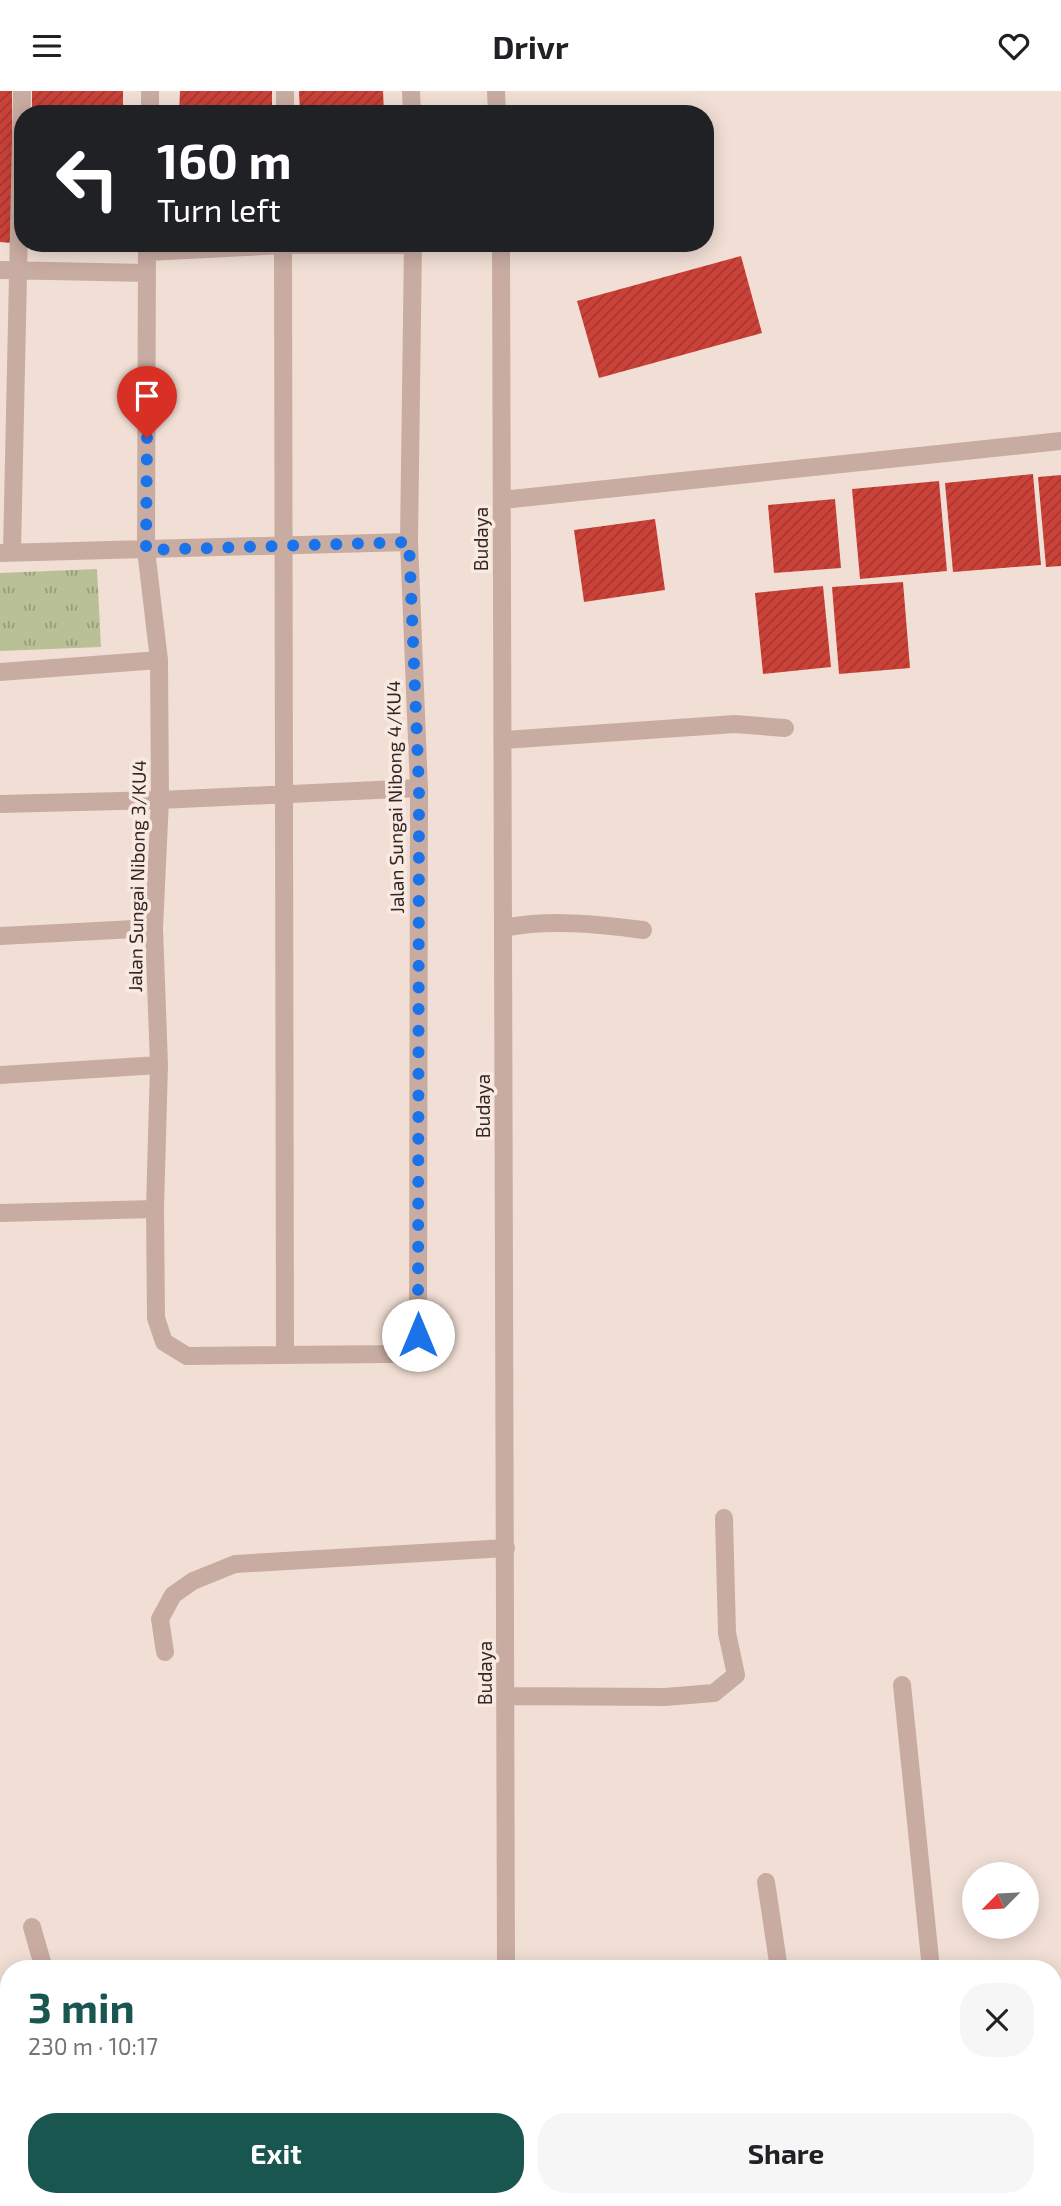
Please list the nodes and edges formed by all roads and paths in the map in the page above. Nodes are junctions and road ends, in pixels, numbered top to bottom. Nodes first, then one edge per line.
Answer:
1 (14, 201) edge
2 (147, 252) edge
3 (283, 252) edge
4 (413, 252) edge
5 (500, 252) edge
6 (9, 270) edge
7 (147, 274) junction
8 (1061, 441) edge
9 (502, 500) junction
10 (409, 542) junction
11 (283, 544) junction
12 (146, 550) junction
13 (6, 553) edge
14 (159, 660) junction
15 (0, 672) edge
16 (785, 728) dead end
17 (503, 740) junction
18 (419, 788) junction
19 (285, 795) junction
20 (160, 800) junction
21 (0, 804) edge
22 (154, 927) junction
23 (504, 928) junction
24 (643, 930) dead end
25 (0, 936) edge
26 (159, 1065) junction
27 (0, 1075) edge
28 (155, 1209) junction
29 (0, 1213) edge
30 (408, 1346) joint
31 (285, 1354) junction
32 (724, 1518) dead end
33 (506, 1548) junction
34 (165, 1652) dead end
35 (902, 1685) dead end
36 (506, 1696) junction
37 (766, 1882) dead end
38 (32, 1927) dead end
39 (41, 1960) edge
40 (506, 1960) edge
41 (778, 1960) edge
42 (930, 1960) edge

1 - 6 street
2 - 7 street, Jalan Sungai Nibong 3/KU4
3 - 11 street
4 - 10 street, Jalan Sungai Nibong 4/KU4
5 - 9 street, Budaya
6 - 7 street
6 - 13 street
7 - 12 street, Jalan Sungai Nibong 3/KU4
8 - 9 street
9 - 17 street, Budaya
10 - 11 street
10 - 18 street, Jalan Sungai Nibong 4/KU4
11 - 12 street
11 - 19 street
12 - 13 street
12 - 14 street, Jalan Sungai Nibong 3/KU4
14 - 15 street
14 - 20 street, Jalan Sungai Nibong 3/KU4
16 - 17 street
17 - 23 street, Budaya
18 - 19 street
18 - 30 street, Jalan Sungai Nibong 4/KU4
19 - 20 street
19 - 31 street
20 - 21 street
20 - 22 street, Jalan Sungai Nibong 3/KU4
22 - 25 street
22 - 26 street, Jalan Sungai Nibong 3/KU4
23 - 24 street
23 - 33 street, Budaya
26 - 27 street
26 - 28 street, Jalan Sungai Nibong 3/KU4
28 - 29 street
28 - 31 street, Jalan Sungai Nibong 3/KU4
30 - 31 street, Jalan Sungai Nibong 3/KU4
32 - 36 street
33 - 34 street
33 - 36 street, Budaya
35 - 42 street
36 - 40 street, Budaya
37 - 41 street
38 - 39 street

